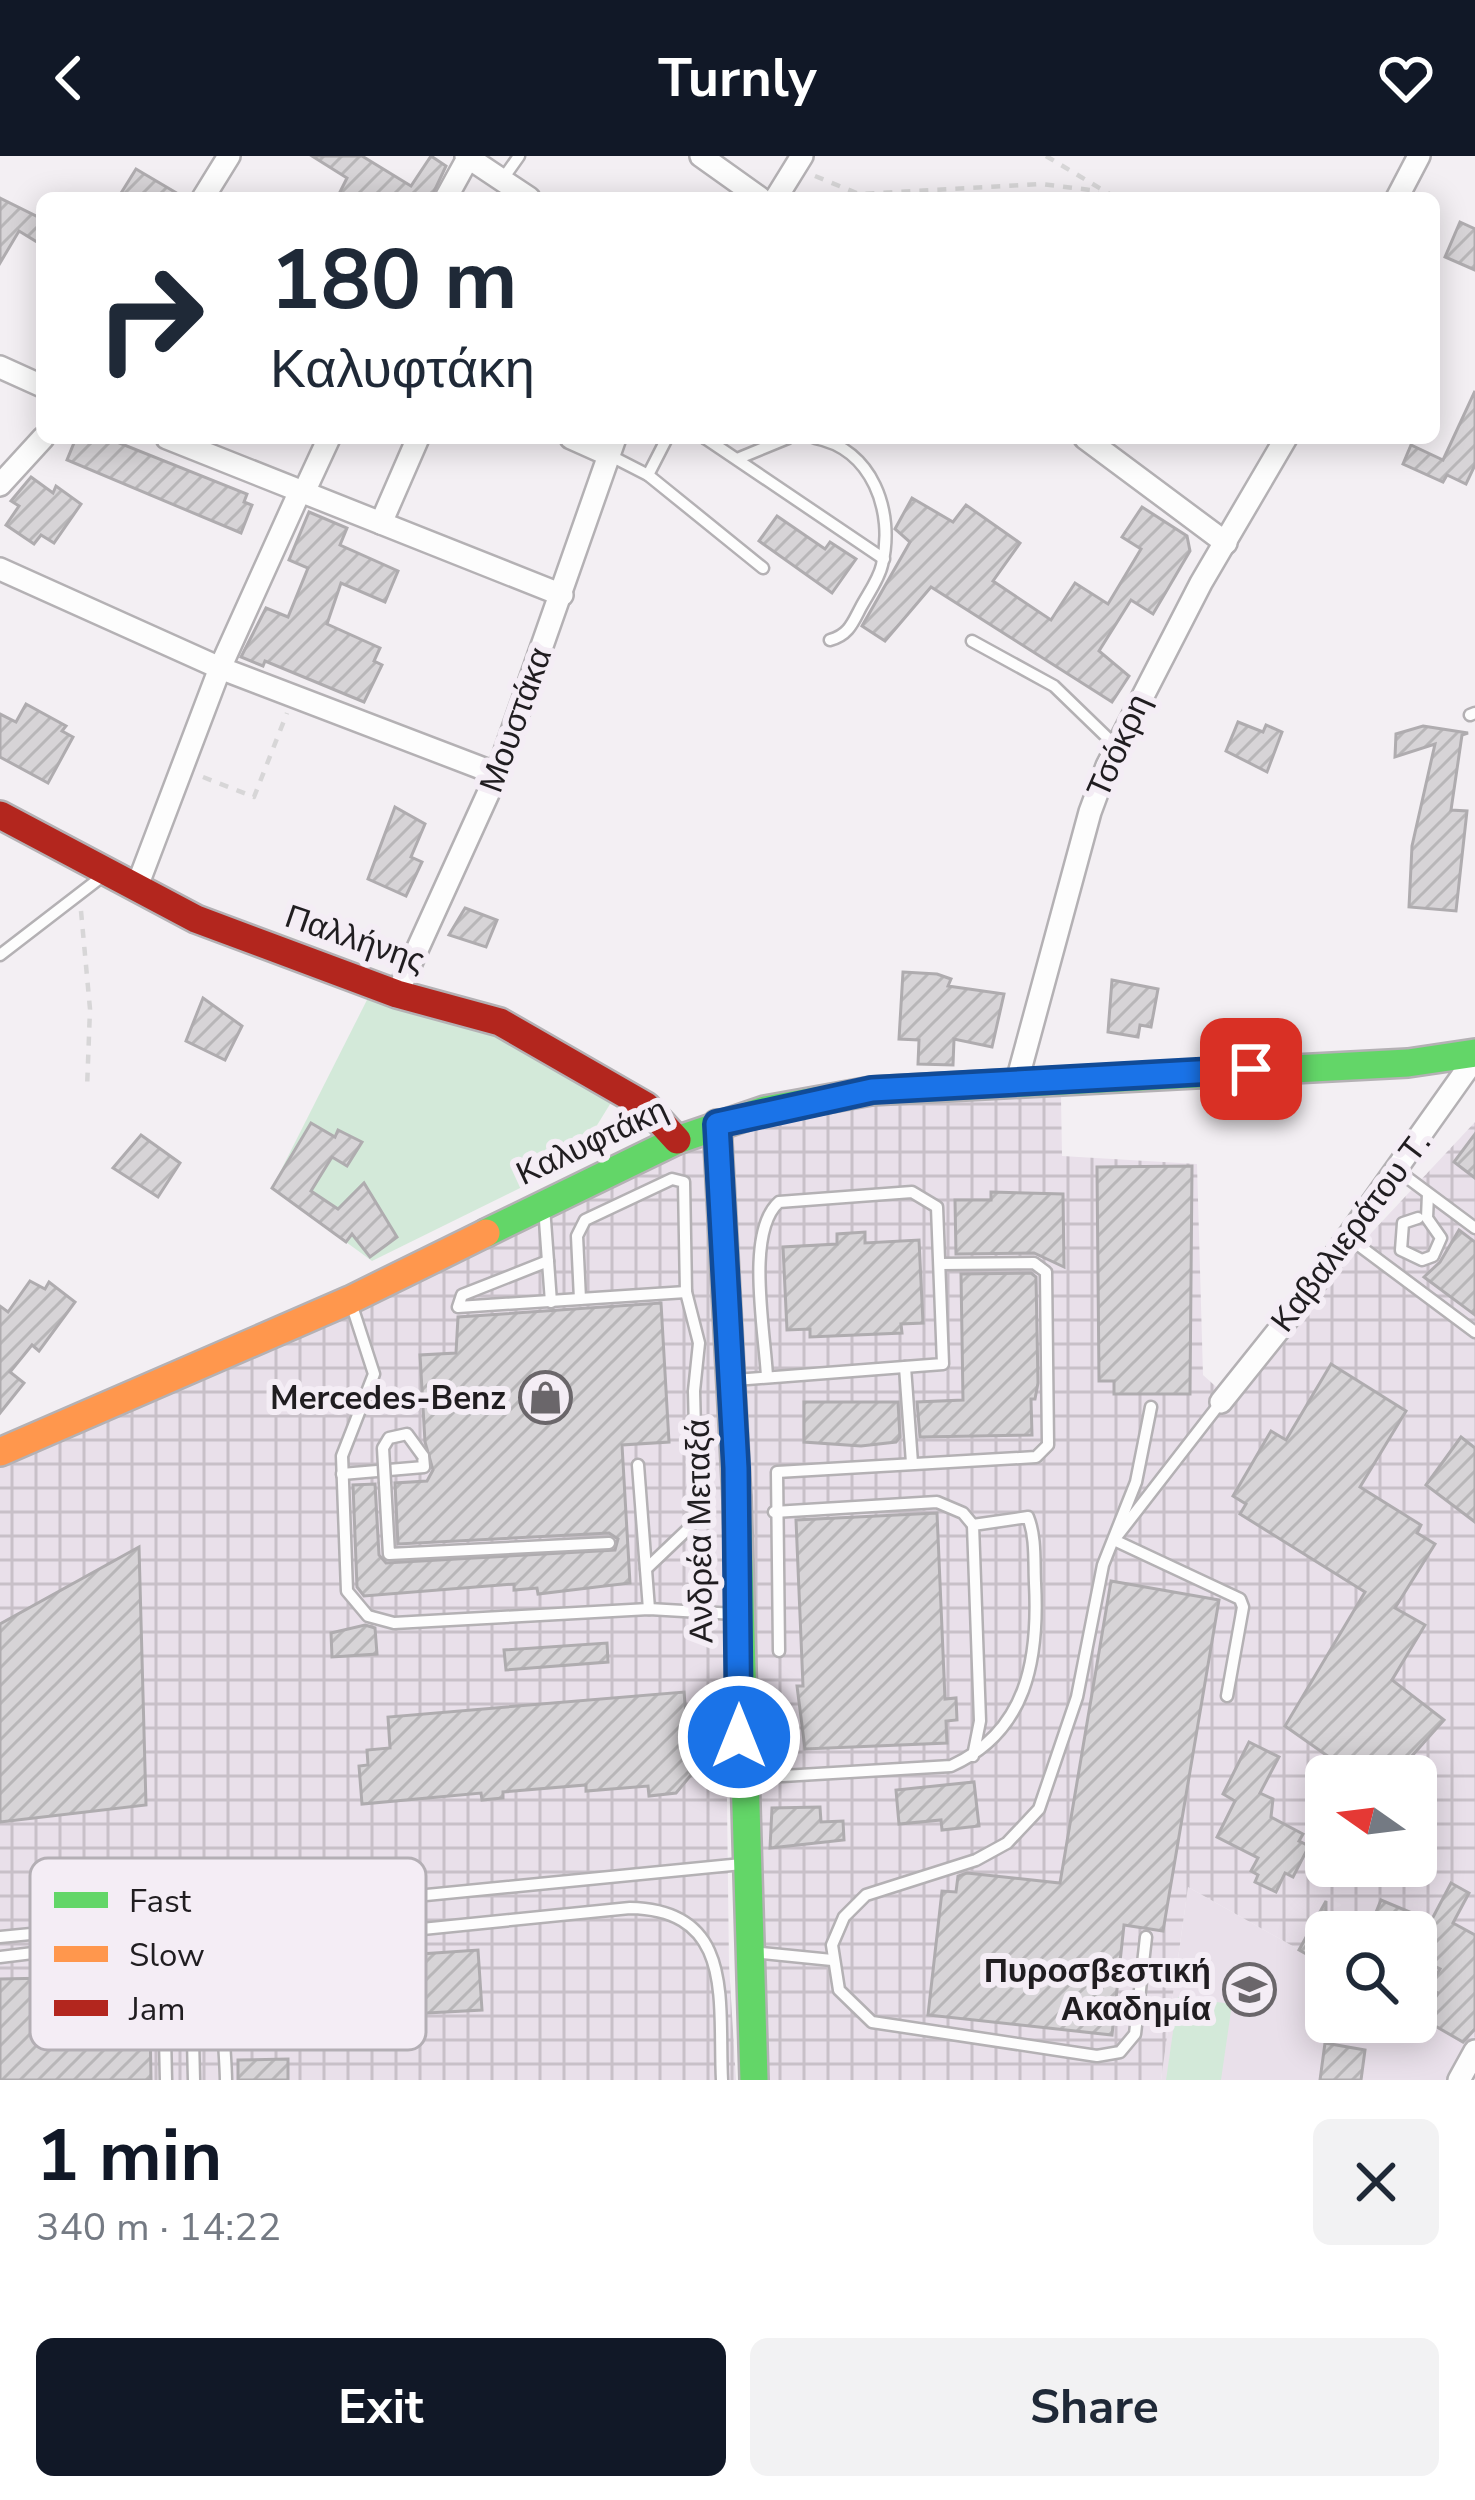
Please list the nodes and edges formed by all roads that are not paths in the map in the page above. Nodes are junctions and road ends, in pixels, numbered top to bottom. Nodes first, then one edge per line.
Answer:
1 (229, 156) edge
2 (519, 156) edge
3 (701, 156) edge
4 (1419, 156) edge
5 (467, 157) edge
6 (799, 161) edge
7 (502, 180) junction
8 (207, 192) edge
9 (449, 192) edge
10 (520, 192) edge
11 (752, 192) edge
12 (780, 192) edge
13 (1400, 192) edge
14 (0, 367) edge
15 (36, 383) edge
16 (38, 444) edge
17 (182, 444) edge
18 (326, 444) edge
19 (415, 444) edge
20 (665, 444) edge
21 (714, 444) edge
22 (774, 444) edge
23 (829, 444) edge
24 (1093, 444) edge
25 (1283, 444) edge
26 (612, 447) edge
27 (737, 460) junction
28 (648, 475) junction
29 (0, 485) edge
30 (302, 492) junction
31 (381, 523) junction
32 (1226, 542) junction
33 (884, 559) junction
34 (763, 568) dead end
35 (0, 569) edge
36 (562, 595) junction
37 (830, 640) dead end
38 (972, 641) dead end
39 (220, 668) junction
40 (1117, 747) junction
41 (497, 775) junction
42 (0, 815) edge
43 (107, 873) junction
44 (136, 889) junction
45 (0, 955) edge
46 (397, 994) junction
47 (1475, 1055) edge
48 (1017, 1081) junction
49 (717, 1124) junction
50 (676, 1140) junction
51 (1397, 1170) junction
52 (1428, 1194) junction
53 (544, 1203) junction
54 (1418, 1218) dead end
55 (1475, 1228) edge
56 (1349, 1238) junction
57 (548, 1261) junction
58 (940, 1264) junction
59 (686, 1292) junction
60 (580, 1299) junction
61 (350, 1300) junction
62 (550, 1302) junction
63 (1475, 1332) edge
64 (905, 1367) junction
65 (767, 1377) junction
66 (731, 1381) junction
67 (1221, 1402) joint
68 (1150, 1407) dead end
69 (0, 1452) edge
70 (912, 1463) junction
71 (638, 1465) dead end
72 (342, 1474) junction
73 (774, 1512) junction
74 (974, 1525) junction
75 (1114, 1540) junction
76 (609, 1543) dead end
77 (646, 1569) junction
78 (649, 1609) junction
79 (739, 1614) junction
80 (779, 1651) dead end
81 (1227, 1696) dead end
82 (973, 1756) junction
83 (740, 1778) junction
84 (742, 1864) junction
85 (426, 1895) edge
86 (426, 1929) edge
87 (30, 1934) edge
88 (0, 1937) edge
89 (1146, 1937) dead end
90 (747, 1951) junction
91 (30, 1953) edge
92 (0, 1957) edge
93 (832, 1960) junction
94 (165, 2050) edge
95 (193, 2050) edge
96 (226, 2050) edge
97 (1475, 2051) edge
98 (166, 2080) edge
99 (194, 2080) edge
100 (226, 2080) edge
101 (722, 2080) edge
102 (754, 2080) edge
103 (1459, 2080) edge

1 - 8 street
2 - 7 lane
3 - 11 street
4 - 13 street
5 - 7 street
5 - 9 street
6 - 12 street
7 - 10 street
14 - 15 street
16 - 29 street
17 - 30 street
18 - 30 street
19 - 31 street
20 - 28 lane
21 - 27 lane
22 - 27 lane
23 - 33 lane
24 - 32 street
25 - 32 street, Τσόκρη
26 - 28 lane
26 - 36 street, Μουστάκα
27 - 33 lane
28 - 34 lane
30 - 31 street
30 - 39 street
31 - 36 street
32 - 40 street, Τσόκρη
33 - 37 lane
35 - 39 street
36 - 41 street, Μουστάκα
38 - 40 lane
39 - 41 street
39 - 44 street
40 - 48 street, Τσόκρη
41 - 46 street, Μουστάκα
42 - 43 street, Παλλήνης
43 - 44 street, Παλλήνης
43 - 45 lane
44 - 46 street, Παλλήνης
46 - 50 street, Παλλήνης
47 - 48 street, Καλυφτάκη
47 - 51 street, Καβαλιεράτου Τ.
48 - 49 street, Καλυφτάκη
49 - 50 street, Καλυφτάκη
49 - 66 street, Ανδρέα Μεταξά
50 - 53 street, Καλυφτάκη
51 - 52 lane
51 - 56 street, Καβαλιεράτου Τ.
52 - 54 lane
52 - 55 lane
53 - 57 lane
53 - 61 street, Καλυφτάκη
56 - 63 lane
56 - 67 street, Καβαλιεράτου Τ.
57 - 62 lane
57 - 62 lane
58 - 64 lane
58 - 65 lane
58 - 70 lane
59 - 60 lane
59 - 60 lane
59 - 77 lane
60 - 62 lane
61 - 69 street, Καλυφτάκη
61 - 72 lane
64 - 65 lane
64 - 70 lane
65 - 66 lane
66 - 79 street, Ανδρέα Μεταξά
67 - 75 lane
68 - 75 lane
70 - 73 lane
71 - 77 lane
72 - 76 lane, bridge
72 - 78 lane
73 - 74 lane
73 - 80 lane
74 - 82 lane
74 - 82 lane
75 - 81 lane
75 - 93 lane
77 - 78 lane
78 - 79 lane
79 - 83 street, Ανδρέα Μεταξά
82 - 83 lane
83 - 84 street, Ανδρέα Μεταξά
84 - 85 lane
84 - 90 street, Ανδρέα Μεταξά
86 - 101 lane
87 - 88 lane
89 - 93 lane
90 - 93 lane
90 - 102 street, Ανδρέα Μεταξά
91 - 92 lane
94 - 98 lane
95 - 99 lane
96 - 100 lane
97 - 103 street

